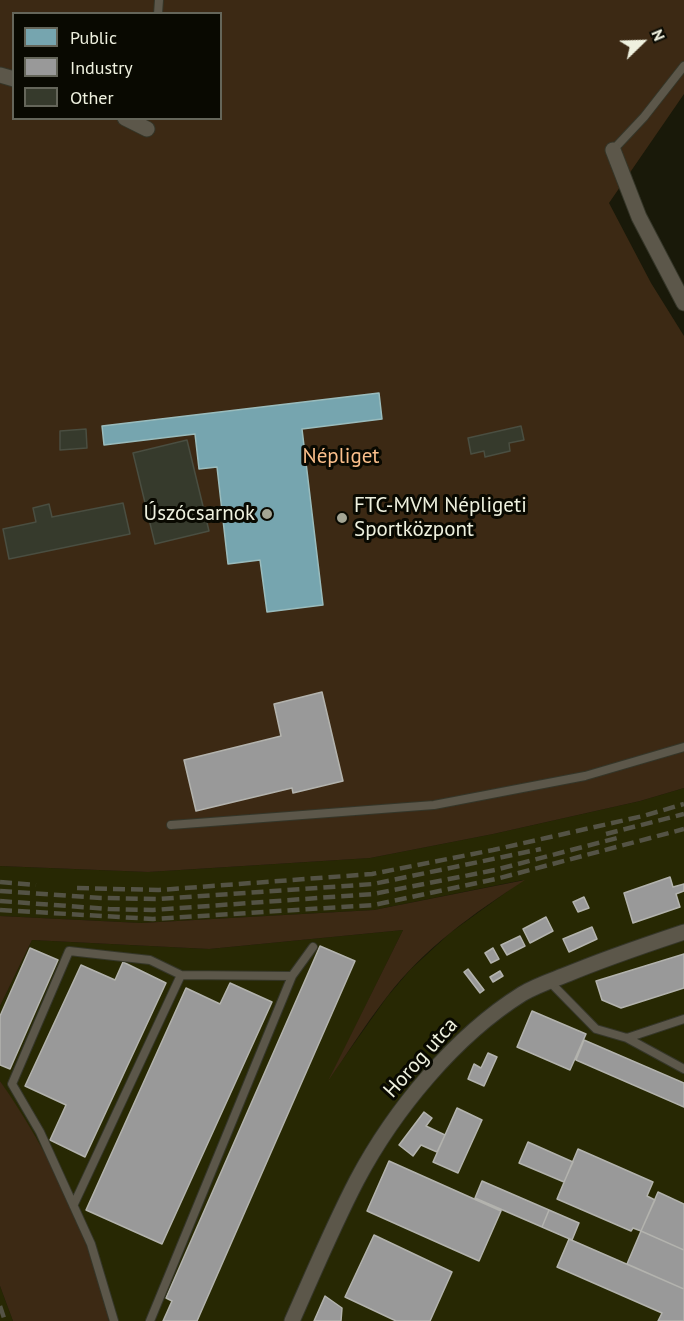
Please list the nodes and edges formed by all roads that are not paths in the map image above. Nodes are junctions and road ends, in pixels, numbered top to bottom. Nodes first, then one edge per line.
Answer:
1 (684, 66) edge
2 (133, 120) edge
3 (148, 124) edge
4 (613, 150) joint
5 (684, 303) edge
6 (684, 747) edge
7 (171, 825) dead end
8 (684, 932) edge
9 (313, 947) dead end
10 (181, 975) junction
11 (292, 976) junction
12 (549, 981) junction
13 (684, 1019) edge
14 (627, 1038) junction
15 (684, 1069) edge
16 (74, 1204) junction
17 (114, 1321) edge
18 (150, 1321) edge
19 (292, 1321) edge

1 - 4 lane
2 - 3 street
4 - 5 street
6 - 7 lane
8 - 12 street, Horog utca
9 - 11 lane
10 - 11 lane
10 - 16 lane
10 - 16 lane
11 - 18 lane
12 - 14 lane
12 - 19 street, Horog utca
13 - 14 lane
14 - 15 lane
16 - 17 lane

